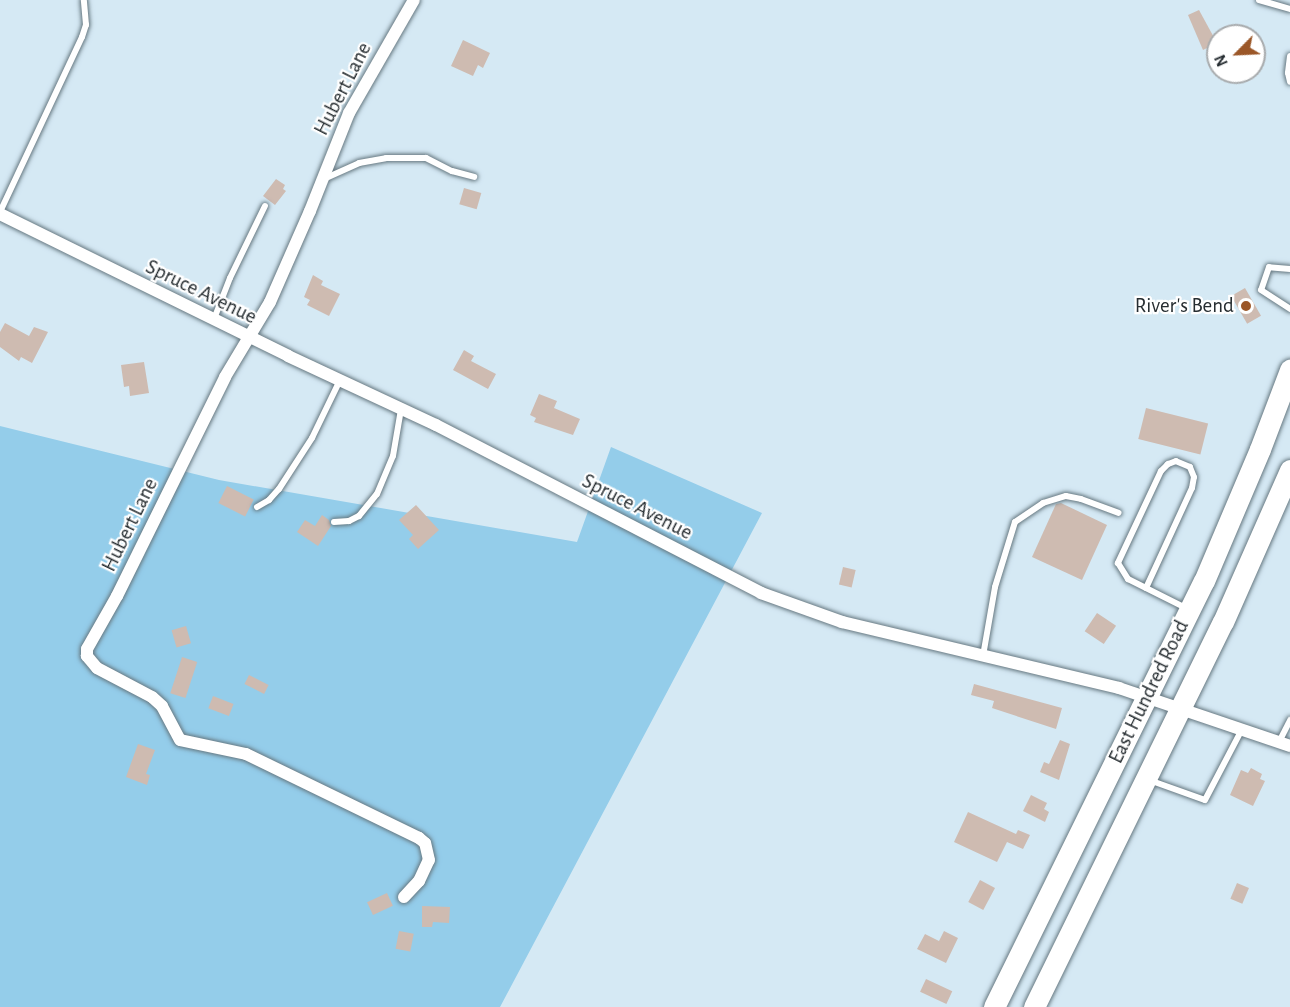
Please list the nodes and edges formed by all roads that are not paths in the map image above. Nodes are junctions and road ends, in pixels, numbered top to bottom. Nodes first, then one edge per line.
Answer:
1 (84, 0) edge
2 (414, 0) edge
3 (1259, 0) edge
4 (1290, 9) edge
5 (1290, 56) edge
6 (1290, 82) edge
7 (474, 177) dead end
8 (322, 179) junction
9 (266, 206) dead end
10 (0, 213) edge
11 (1290, 269) edge
12 (1290, 309) edge
13 (214, 320) junction
14 (249, 337) junction
15 (1290, 370) edge
16 (339, 380) junction
17 (401, 409) junction
18 (1288, 483) edge
19 (257, 507) dead end
20 (1119, 513) dead end
21 (334, 522) dead end
22 (1146, 588) junction
23 (1189, 610) junction
24 (983, 657) junction
25 (1146, 697) junction
26 (1180, 710) junction
27 (1290, 720) edge
28 (1241, 731) junction
29 (1285, 744) edge
30 (1146, 779) junction
31 (404, 897) dead end
32 (994, 1007) edge
33 (1034, 1007) edge

1 - 10 lane
2 - 8 street, Hubert Lane
3 - 4 lane
5 - 6 lane
7 - 8 lane
8 - 14 street, Hubert Lane
9 - 13 lane
10 - 13 street, Spruce Avenue
11 - 12 lane
13 - 14 street, Spruce Avenue
14 - 16 street, Spruce Avenue
14 - 31 street, Hubert Lane
15 - 23 highway, East Hundred Road
16 - 17 street, Spruce Avenue
16 - 19 lane
17 - 21 lane
17 - 24 street, Spruce Avenue
18 - 26 highway, East Hundred Road
20 - 24 lane
22 - 22 lane
22 - 23 lane
23 - 25 highway, East Hundred Road
24 - 25 street, Spruce Avenue
25 - 26 street, Spruce Avenue
25 - 32 highway, East Hundred Road
26 - 28 street, Spruce Avenue
26 - 30 highway, East Hundred Road
27 - 29 lane
28 - 29 street, Spruce Avenue
28 - 30 lane
30 - 33 highway, East Hundred Road

